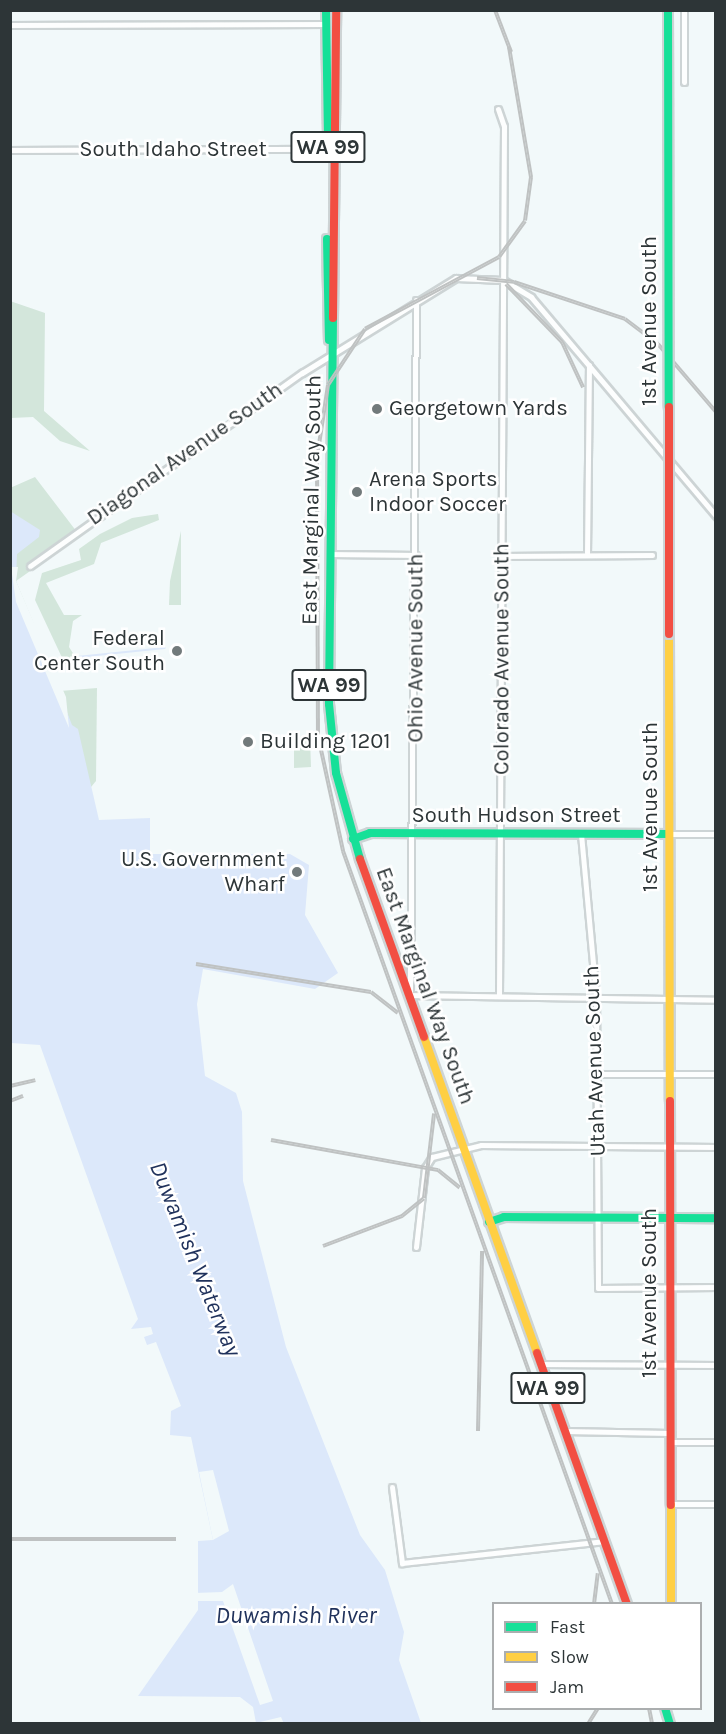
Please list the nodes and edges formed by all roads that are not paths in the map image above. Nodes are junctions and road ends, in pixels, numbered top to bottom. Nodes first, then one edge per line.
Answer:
1 (326, 10) edge
2 (336, 10) edge
3 (668, 10) edge
4 (684, 10) edge
5 (326, 24) junction
6 (10, 25) edge
7 (684, 82) dead end
8 (498, 109) dead end
9 (331, 149) junction
10 (10, 150) edge
11 (503, 280) junction
12 (416, 300) junction
13 (332, 354) junction
14 (589, 365) junction
15 (716, 516) edge
16 (329, 554) junction
17 (416, 555) junction
18 (587, 555) junction
19 (652, 555) dead end
20 (501, 556) junction
21 (30, 566) dead end
22 (416, 833) junction
23 (501, 834) junction
24 (581, 834) junction
25 (669, 834) junction
26 (716, 834) edge
27 (353, 839) junction
28 (410, 995) junction
29 (499, 995) junction
30 (596, 996) junction
31 (668, 1000) junction
32 (716, 1000) edge
33 (598, 1074) junction
34 (667, 1074) junction
35 (716, 1074) edge
36 (598, 1145) junction
37 (668, 1146) junction
38 (716, 1147) edge
39 (464, 1148) junction
40 (598, 1217) junction
41 (716, 1218) edge
42 (668, 1219) junction
43 (489, 1222) junction
44 (416, 1247) dead end
45 (716, 1287) edge
46 (668, 1288) junction
47 (540, 1364) junction
48 (668, 1364) junction
49 (716, 1365) edge
50 (563, 1431) junction
51 (669, 1438) junction
52 (716, 1443) edge
53 (392, 1487) dead end
54 (669, 1504) junction
55 (716, 1504) edge
56 (605, 1541) junction
57 (626, 1602) edge
58 (671, 1602) edge
59 (667, 1710) edge
60 (665, 1724) edge
61 (670, 1724) edge

1 - 5 main road, East Marginal Way South / WA 99
2 - 9 main road, East Marginal Way South / WA 99
3 - 25 main road, 1st Avenue South, bridge
4 - 7 street
5 - 6 street
5 - 9 main road, East Marginal Way South / WA 99
8 - 11 street, Colorado Avenue South
9 - 10 street, South Idaho Street
9 - 13 main road, East Marginal Way South / WA 99
11 - 12 street, Diagonal Avenue South
11 - 14 street
11 - 20 street, Colorado Avenue South
12 - 13 street, Diagonal Avenue South
12 - 17 street, Ohio Avenue South
13 - 16 main road, East Marginal Way South / WA 99
13 - 21 street, Diagonal Avenue South
14 - 15 street
14 - 18 street
16 - 17 street
16 - 27 main road, East Marginal Way South / WA 99
17 - 22 street, Ohio Avenue South
18 - 19 street
18 - 20 street
20 - 23 street, Colorado Avenue South
22 - 23 main road, South Hudson Street
22 - 27 main road, South Hudson Street
22 - 28 street, Ohio Avenue South
23 - 24 main road, South Hudson Street
23 - 29 street, Colorado Avenue South
24 - 25 main road, South Hudson Street
24 - 30 street, Utah Avenue South
25 - 26 street, South Hudson Street
25 - 31 main road, 1st Avenue South
27 - 28 main road, East Marginal Way South / WA 99
28 - 29 street
28 - 39 main road, East Marginal Way South / WA 99
29 - 30 street
30 - 31 street
30 - 33 street, Utah Avenue South
31 - 32 street
31 - 34 main road, 1st Avenue South
33 - 34 street
33 - 36 street, Utah Avenue South
34 - 35 street
34 - 37 main road, 1st Avenue South
36 - 37 street
36 - 39 street
36 - 40 street, Utah Avenue South
37 - 38 street
37 - 42 main road, 1st Avenue South
39 - 43 main road, East Marginal Way South / WA 99
39 - 44 street
40 - 42 main road
40 - 43 main road
40 - 46 street, Utah Avenue South
41 - 42 main road
42 - 46 main road, 1st Avenue South
43 - 47 main road, East Marginal Way South / WA 99
45 - 46 street
46 - 48 main road, 1st Avenue South
47 - 48 street
47 - 50 main road, East Marginal Way South / WA 99
48 - 49 street
48 - 51 main road, 1st Avenue South
50 - 51 street
50 - 56 main road, East Marginal Way South / WA 99
51 - 52 street
51 - 54 main road, 1st Avenue South
53 - 56 street
54 - 55 street
54 - 58 main road, 1st Avenue South
56 - 57 main road, East Marginal Way South / WA 99
59 - 60 street
59 - 61 main road

